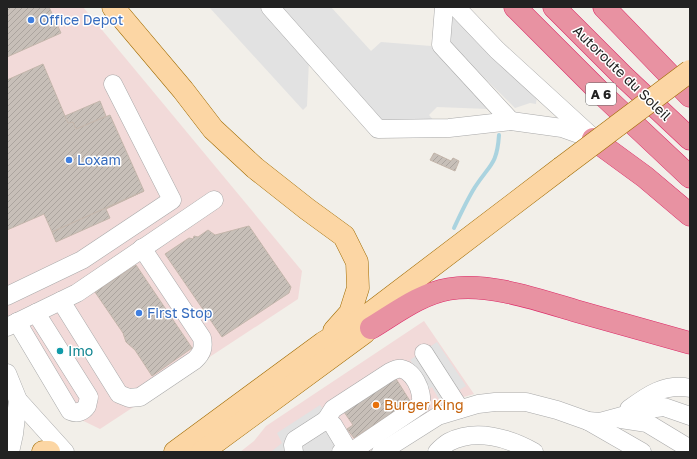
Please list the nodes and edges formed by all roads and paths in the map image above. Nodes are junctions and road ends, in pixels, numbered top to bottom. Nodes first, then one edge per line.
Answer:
1 (113, 7) edge
2 (270, 7) edge
3 (444, 7) edge
4 (456, 7) edge
5 (515, 7) edge
6 (554, 7) edge
7 (604, 7) edge
8 (690, 71) edge
9 (690, 82) edge
10 (113, 84) dead end
11 (690, 96) edge
12 (511, 121) junction
13 (593, 139) junction
14 (690, 139) edge
15 (564, 171) junction
16 (690, 177) edge
17 (214, 200) dead end
18 (690, 214) edge
19 (142, 248) junction
20 (7, 295) edge
21 (61, 301) junction
22 (36, 313) junction
23 (12, 324) edge
24 (371, 328) junction
25 (690, 343) edge
26 (323, 344) junction
27 (424, 353) dead end
28 (7, 373) edge
29 (690, 388) edge
30 (18, 400) junction
31 (460, 409) junction
32 (690, 416) edge
33 (616, 418) junction
34 (326, 420) junction
35 (588, 421) junction
36 (690, 449) edge
37 (10, 452) edge
38 (43, 452) edge
39 (49, 452) edge
40 (65, 452) edge
41 (175, 452) edge
42 (202, 452) edge
43 (294, 452) edge
44 (341, 452) edge
45 (351, 452) edge
46 (381, 452) edge
47 (437, 452) edge
48 (534, 452) edge
49 (642, 452) edge

1 - 26 main road
2 - 12 street
3 - 12 street
4 - 13 street
5 - 16 highway, Autoroute du Soleil / A 6
6 - 14 highway, Autoroute du Soleil / A 6
7 - 11 highway
8 - 15 main road, bridge
9 - 15 main road
10 - 20 street
12 - 13 street
13 - 18 highway
15 - 24 main road
15 - 26 main road
17 - 19 street
19 - 21 street
19 - 21 street
21 - 22 street
22 - 23 street
22 - 23 street
24 - 25 highway
24 - 42 main road
26 - 41 main road
27 - 31 street
28 - 30 street
29 - 33 street
30 - 37 street
30 - 40 street
31 - 35 street
31 - 46 street
32 - 33 street
33 - 35 street
33 - 36 street
34 - 43 street
34 - 44 street
34 - 45 street
35 - 49 street
38 - 39 main road
47 - 48 street

